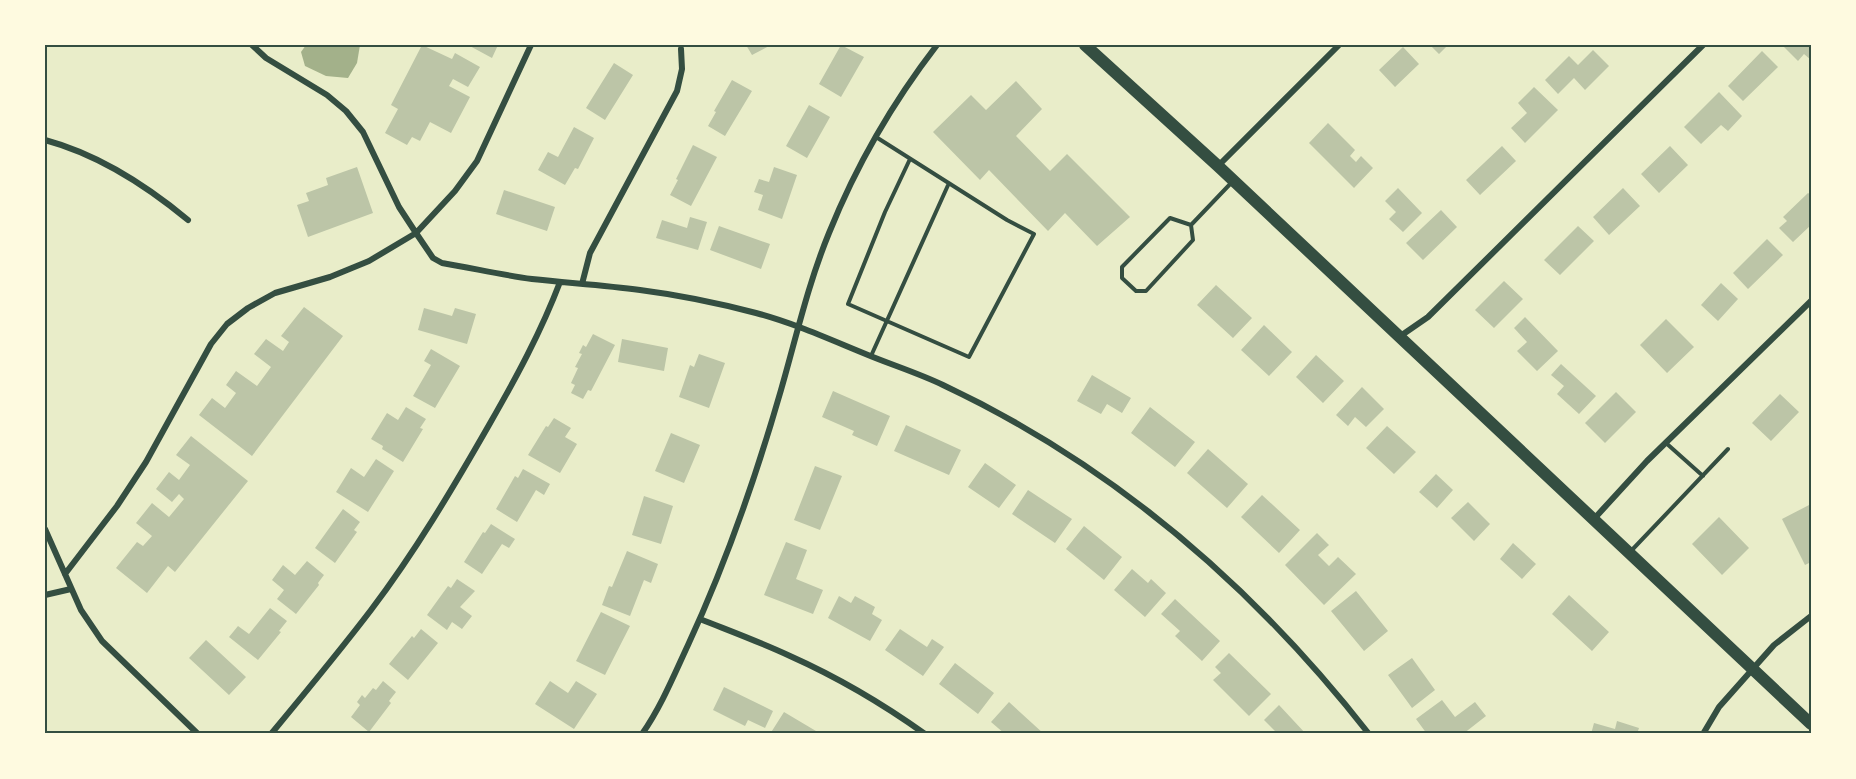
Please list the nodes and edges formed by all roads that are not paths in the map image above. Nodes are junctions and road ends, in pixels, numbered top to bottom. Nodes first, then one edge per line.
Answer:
1 (252, 45) edge
2 (531, 45) edge
3 (937, 45) edge
4 (1085, 45) edge
5 (1338, 45) edge
6 (1703, 45) edge
7 (681, 49) dead end
8 (876, 137) junction
9 (45, 140) edge
10 (910, 159) junction
11 (1218, 166) junction
12 (1233, 181) junction
13 (949, 183) junction
14 (188, 220) dead end
15 (1191, 225) junction
16 (416, 234) junction
17 (560, 282) junction
18 (582, 284) junction
19 (1811, 301) edge
20 (886, 321) junction
21 (798, 327) junction
22 (1399, 337) junction
23 (870, 356) junction
24 (1665, 442) junction
25 (1728, 449) dead end
26 (1703, 476) junction
27 (1593, 520) junction
28 (45, 529) edge
29 (1628, 553) junction
30 (65, 574) junction
31 (71, 589) junction
32 (45, 595) edge
33 (1811, 616) edge
34 (700, 619) junction
35 (1754, 670) junction
36 (1811, 724) edge
37 (198, 734) edge
38 (271, 734) edge
39 (642, 734) edge
40 (925, 734) edge
41 (1369, 734) edge
42 (1703, 734) edge

1 - 16 street
2 - 16 street
3 - 8 street
4 - 11 main road
5 - 11 street
6 - 22 street
7 - 18 street
8 - 10 lane
8 - 21 street
9 - 14 street
10 - 13 lane
10 - 20 lane
11 - 12 main road
12 - 15 lane
12 - 22 main road
13 - 20 lane
13 - 20 lane
15 - 15 lane
16 - 17 street
16 - 30 street
17 - 18 street
17 - 38 street
18 - 21 street
19 - 24 street
20 - 23 lane
21 - 23 street
21 - 34 street
22 - 27 main road
23 - 41 street
24 - 26 lane
24 - 27 street
25 - 26 lane
26 - 29 lane
27 - 29 main road
28 - 30 street
29 - 35 main road
30 - 31 street
31 - 32 street
31 - 37 street
33 - 35 street
34 - 39 street
34 - 40 street
35 - 36 main road
35 - 42 street

